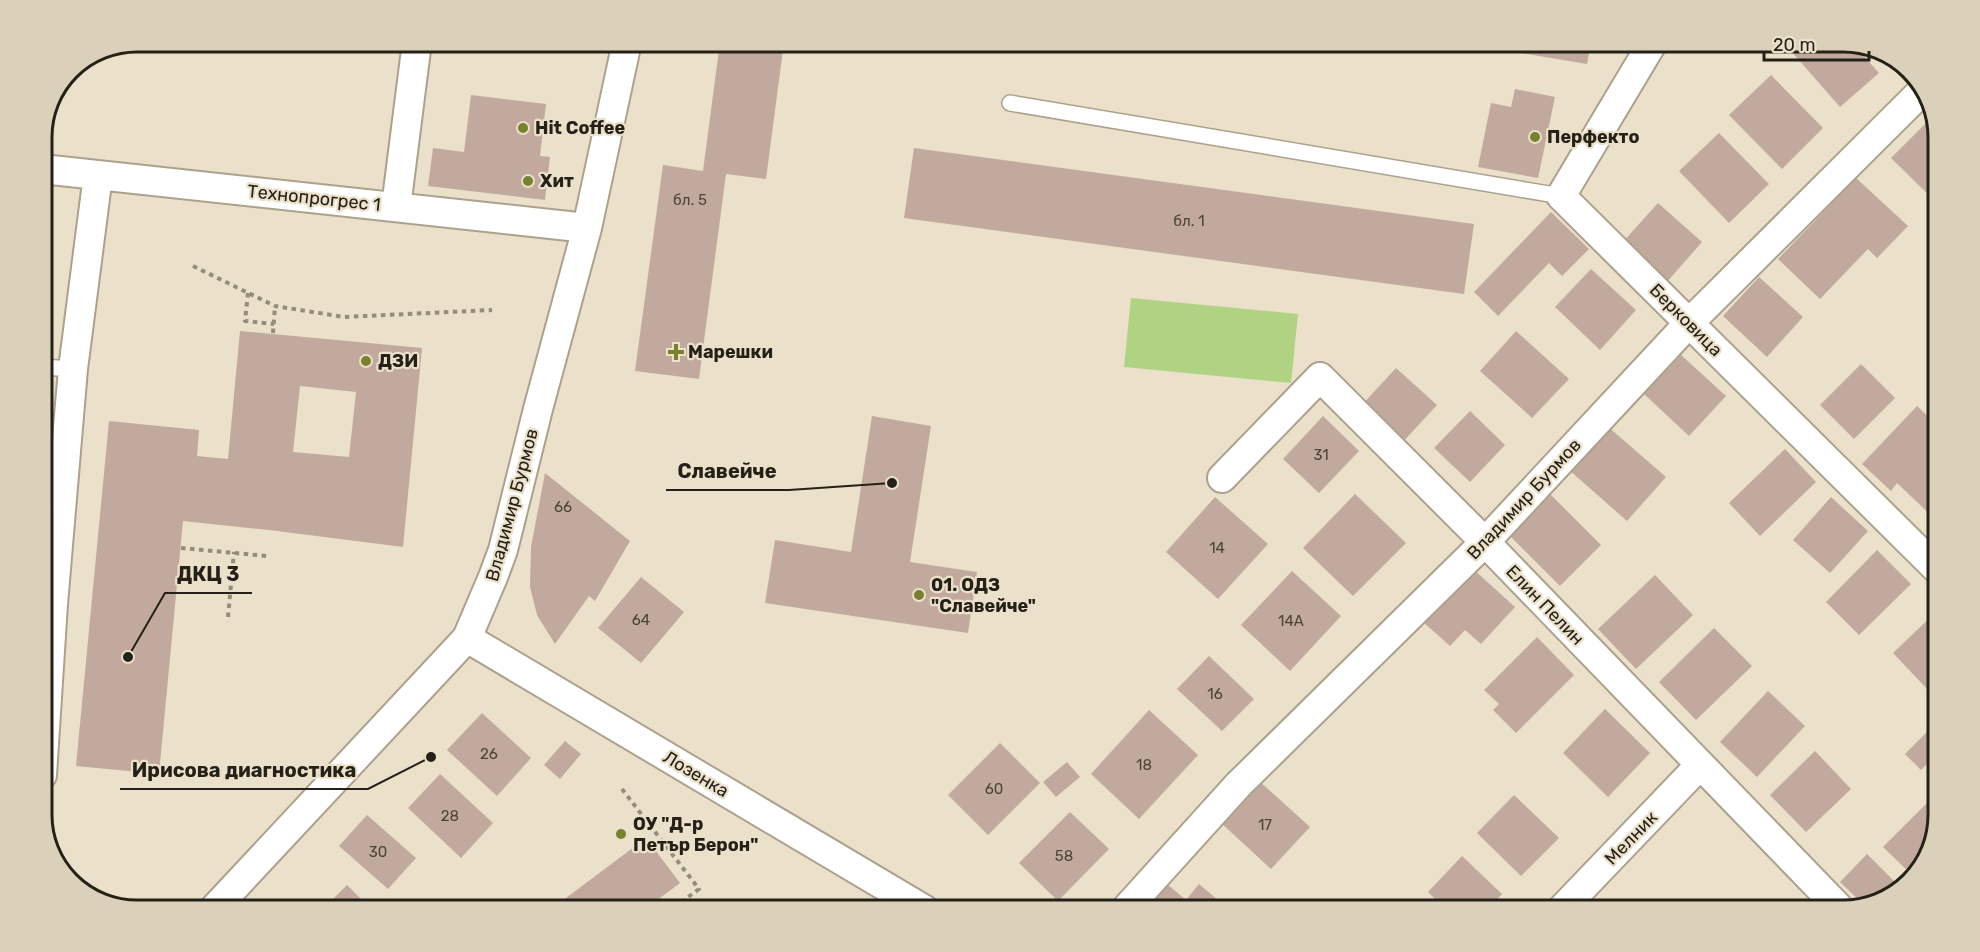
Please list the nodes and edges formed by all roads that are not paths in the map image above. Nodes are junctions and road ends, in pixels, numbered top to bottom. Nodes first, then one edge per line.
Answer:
1 (416, 52) edge
2 (625, 52) edge
3 (1647, 52) edge
4 (1917, 96) edge
5 (1010, 103) dead end
6 (53, 170) edge
7 (98, 175) junction
8 (1561, 196) junction
9 (396, 207) junction
10 (587, 228) junction
11 (1689, 322) junction
12 (53, 368) edge
13 (73, 369) junction
14 (1222, 478) dead end
15 (1485, 542) junction
16 (53, 556) edge
17 (1928, 560) edge
18 (467, 638) junction
19 (1700, 765) junction
20 (222, 900) edge
21 (908, 900) edge
22 (1134, 900) edge
23 (1571, 900) edge
24 (1831, 900) edge

1 - 9 street
2 - 10 street, Владимир Бурмов
3 - 8 street
4 - 11 street, Владимир Бурмов
5 - 8 lane
6 - 7 street, Технопрогрес 1
7 - 9 street, Технопрогрес 1
7 - 13 street
8 - 11 street, Берковица
9 - 10 street, Технопрогрес 1
10 - 18 street, Владимир Бурмов
11 - 15 street, Владимир Бурмов
11 - 17 street, Берковица
12 - 13 lane
13 - 16 street
14 - 15 street, Елин Пелин
15 - 19 street, Елин Пелин
15 - 22 street, Владимир Бурмов
18 - 20 street, Владимир Бурмов
18 - 21 street, Лозенка
19 - 23 street, Мелник
19 - 24 street, Елин Пелин

